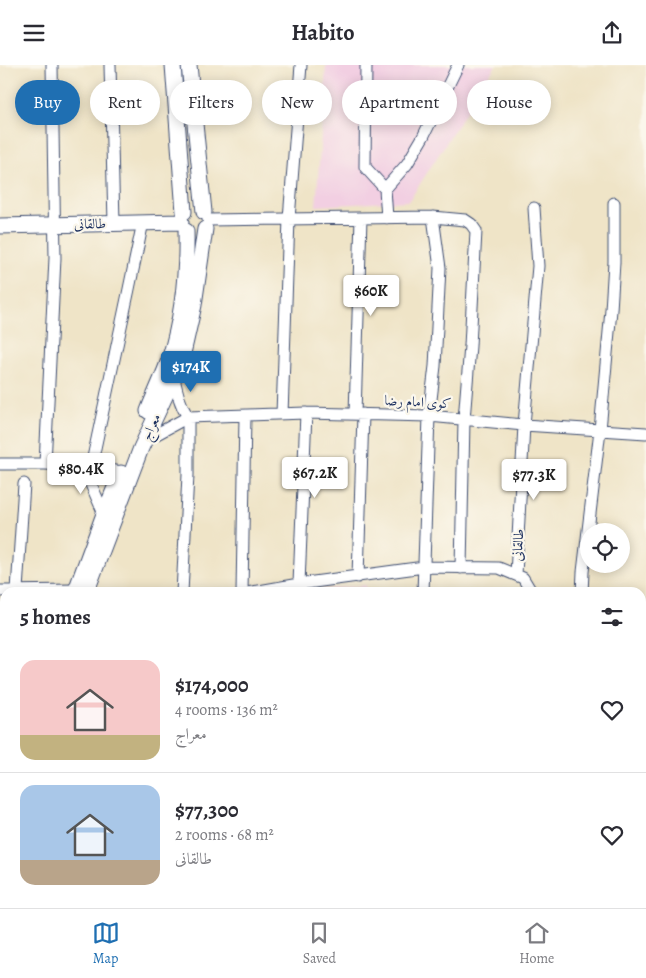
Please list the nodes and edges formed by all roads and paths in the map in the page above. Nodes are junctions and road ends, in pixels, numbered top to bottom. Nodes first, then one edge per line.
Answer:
1 (52, 65) edge
2 (110, 65) edge
3 (173, 65) edge
4 (189, 65) edge
5 (301, 65) edge
6 (366, 65) edge
7 (458, 65) edge
8 (386, 189) junction
9 (614, 203) dead end
10 (534, 208) dead end
11 (433, 217) junction
12 (361, 218) junction
13 (387, 218) junction
14 (289, 219) junction
15 (206, 220) junction
16 (183, 221) junction
17 (114, 223) junction
18 (142, 223) junction
19 (55, 225) junction
20 (0, 226) edge
21 (174, 378) junction
22 (306, 413) junction
23 (282, 414) junction
24 (359, 414) junction
25 (429, 415) junction
26 (245, 416) junction
27 (188, 417) junction
28 (464, 420) junction
29 (524, 425) junction
30 (600, 430) junction
31 (646, 433) edge
32 (144, 441) junction
33 (0, 464) edge
34 (45, 464) junction
35 (87, 466) junction
36 (122, 472) junction
37 (24, 484) dead end
38 (104, 514) junction
39 (424, 567) junction
40 (461, 568) junction
41 (516, 575) junction
42 (358, 577) junction
43 (299, 584) junction
44 (17, 587) edge
45 (81, 587) edge
46 (81, 587) edge
47 (182, 587) edge
48 (242, 587) edge
49 (282, 587) edge
50 (423, 587) edge
51 (528, 587) edge
52 (582, 587) edge

1 - 19 street
2 - 17 street
3 - 16 main road, معراج
4 - 15 main road, معراج
5 - 14 street
6 - 8 street
7 - 8 street
8 - 13 street
9 - 30 street
10 - 29 street, طالقانی
11 - 13 street
11 - 25 street
11 - 28 street
12 - 13 street
12 - 14 street
12 - 24 street
14 - 15 street
14 - 23 street
15 - 16 main road
15 - 16 main road
15 - 21 main road, معراج
16 - 18 main road, طالقانی
16 - 36 main road, معراج
17 - 18 main road, طالقانی
17 - 19 main road, طالقانی
18 - 35 street
19 - 20 main road, طالقانی
19 - 34 street
21 - 27 street
21 - 32 main road, معراج
22 - 23 street, کوی امام رضا
22 - 24 street, کوی امام رضا
22 - 43 street
23 - 26 street, کوی امام رضا
24 - 25 street, کوی امام رضا
24 - 42 street
25 - 28 street, کوی امام رضا
25 - 39 street
26 - 27 street, کوی امام رضا
26 - 48 street
27 - 32 street
27 - 47 street
28 - 29 street, کوی امام رضا
28 - 40 street
29 - 30 street, کوی امام رضا
29 - 41 street, طالقانی
30 - 31 street, کوی امام رضا
30 - 52 street
32 - 45 main road, معراج
33 - 34 street
34 - 35 street
35 - 36 street
35 - 38 street
36 - 38 main road, معراج
37 - 44 street
38 - 46 main road, معراج
39 - 40 street
39 - 42 street
39 - 50 street
40 - 41 street
41 - 51 street
42 - 43 street
43 - 49 street

